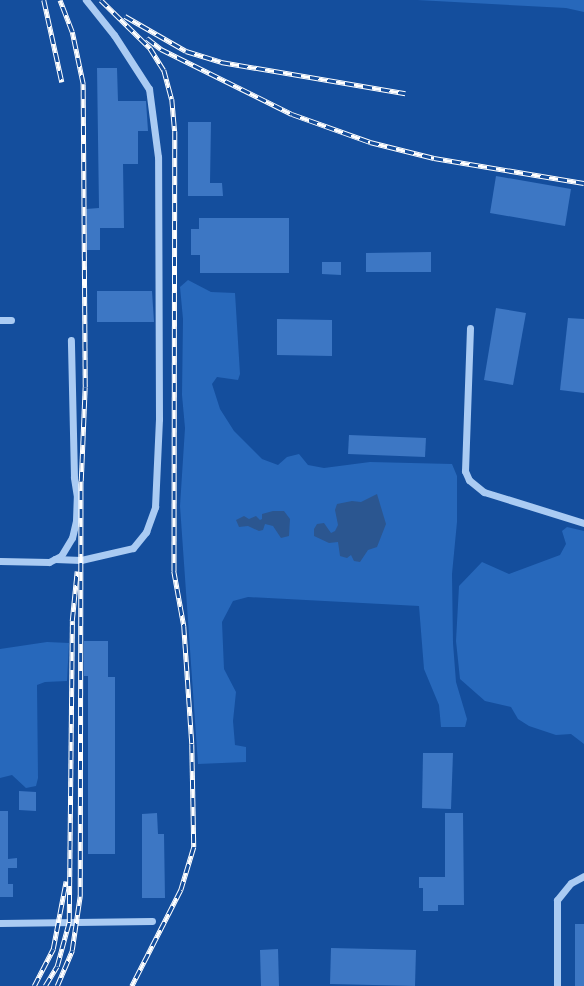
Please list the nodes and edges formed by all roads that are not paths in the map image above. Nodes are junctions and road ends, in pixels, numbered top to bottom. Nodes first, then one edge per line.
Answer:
1 (86, 0) edge
2 (0, 320) edge
3 (10, 320) dead end
4 (470, 328) dead end
5 (71, 340) dead end
6 (584, 523) edge
7 (55, 559) junction
8 (0, 561) edge
9 (584, 876) edge
10 (152, 921) dead end
11 (0, 922) edge
12 (557, 986) edge

1 - 7 street
2 - 3 street
4 - 6 street
5 - 7 street
7 - 8 street
9 - 12 street
10 - 11 street

